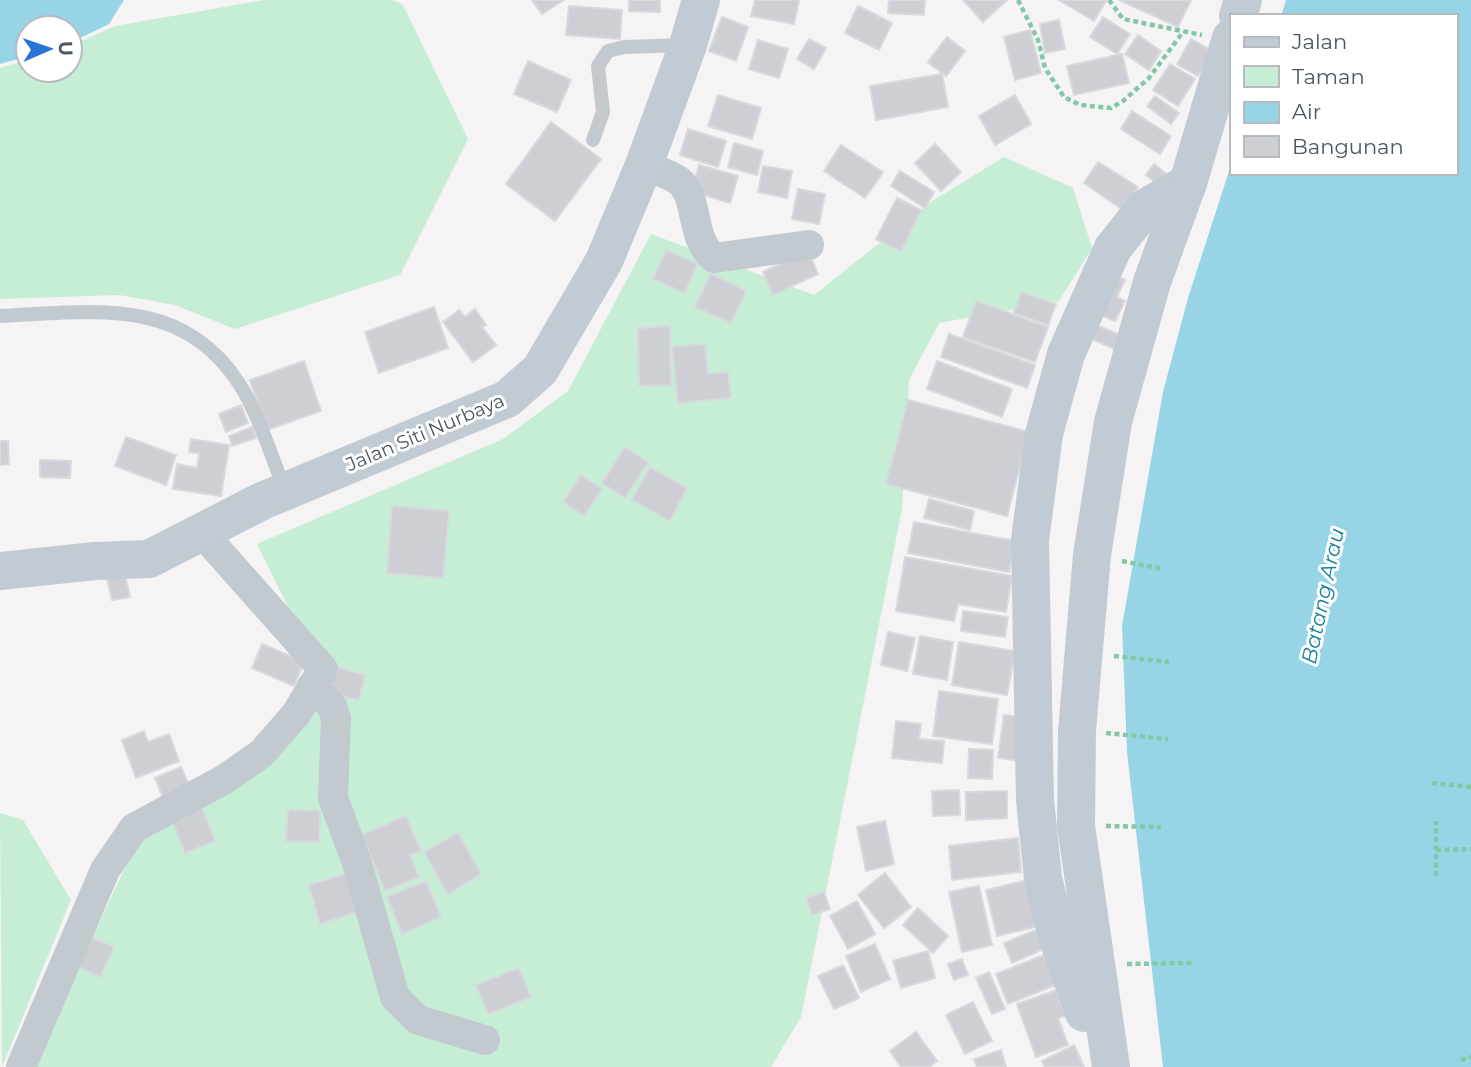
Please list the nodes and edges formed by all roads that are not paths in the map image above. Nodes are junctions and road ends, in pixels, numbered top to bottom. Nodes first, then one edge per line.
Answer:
1 (701, 0) edge
2 (1230, 41) edge
3 (688, 45) junction
4 (593, 140) dead end
5 (644, 165) junction
6 (1188, 183) junction
7 (809, 245) dead end
8 (0, 316) edge
9 (286, 491) junction
10 (203, 534) junction
11 (0, 571) edge
12 (312, 686) junction
13 (485, 1040) dead end
14 (1110, 1064) edge
15 (21, 1067) edge

1 - 3 street, Jalan Siti Nurbaya
2 - 6 street
3 - 4 lane
3 - 5 street, Jalan Siti Nurbaya
5 - 7 street
5 - 9 street, Jalan Siti Nurbaya
6 - 14 street
6 - 14 street
8 - 9 lane
9 - 10 street, Jalan Siti Nurbaya
10 - 11 street, Jalan Siti Nurbaya
10 - 12 street
12 - 13 street
12 - 15 street

